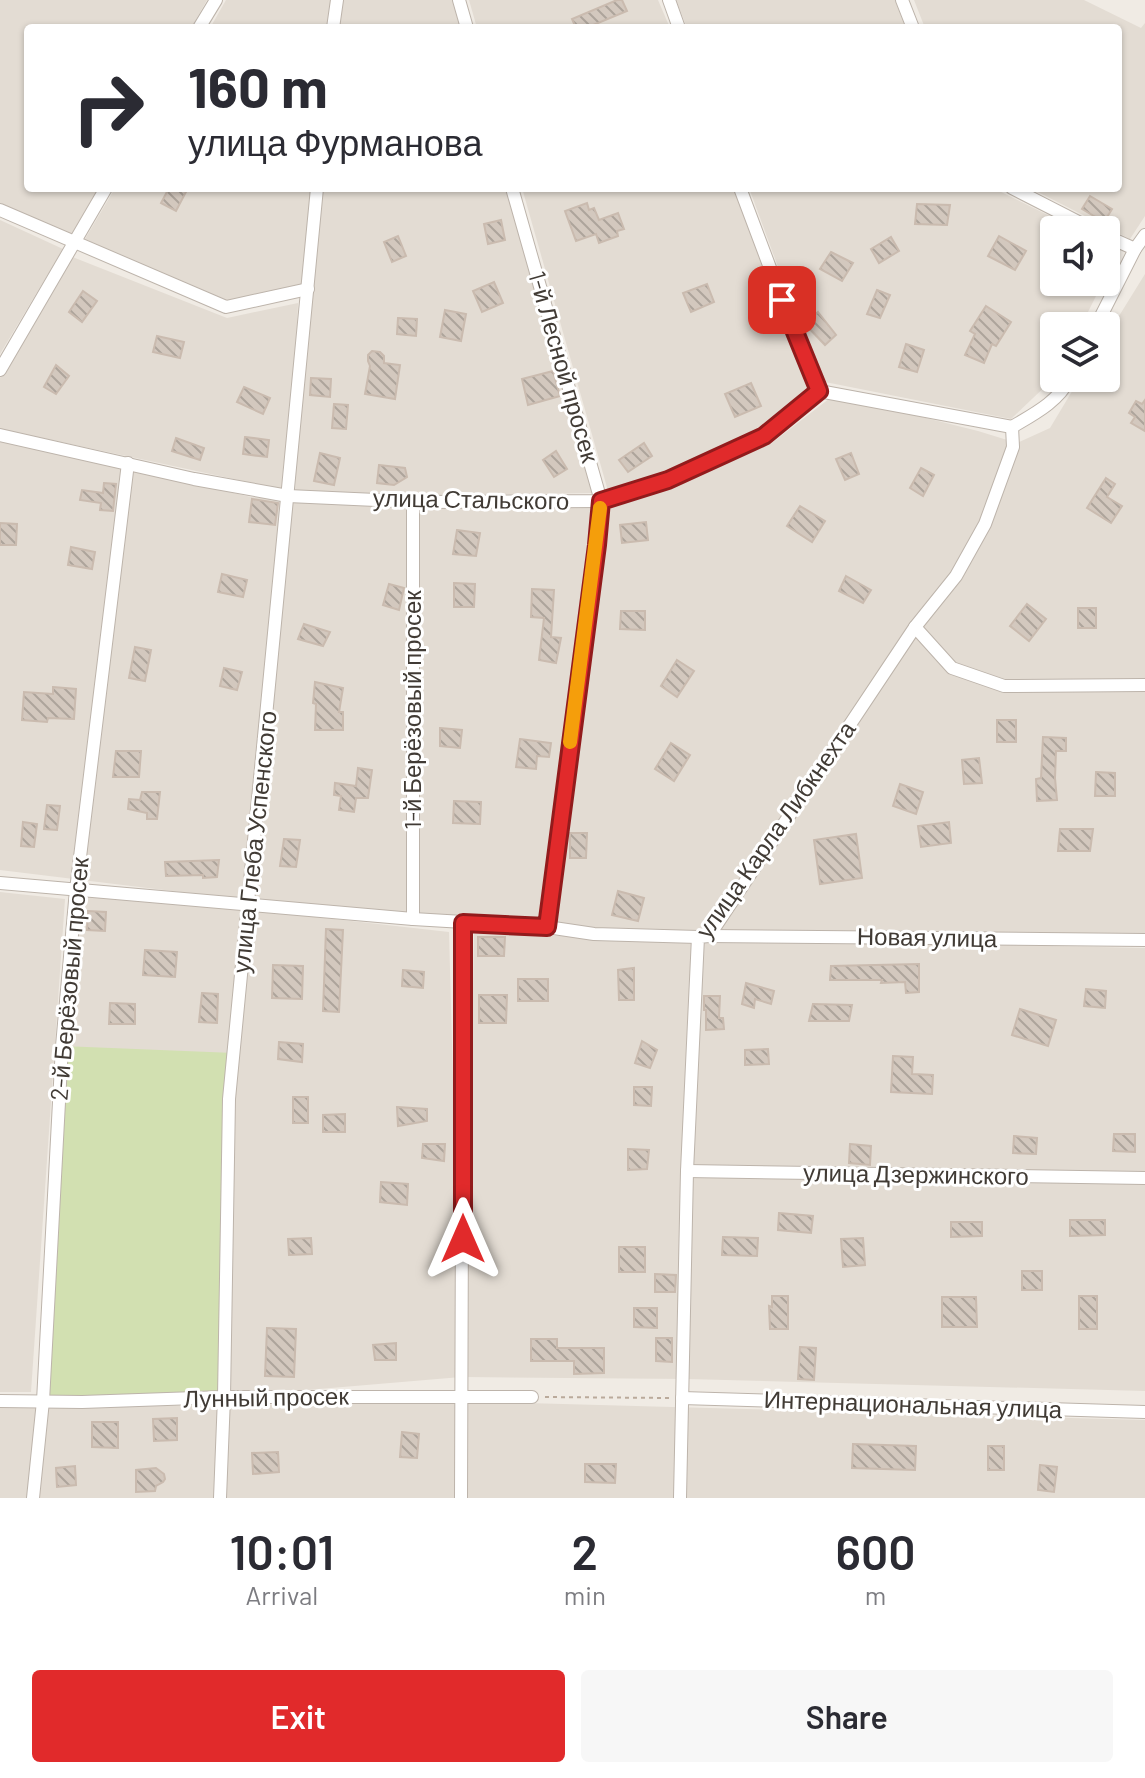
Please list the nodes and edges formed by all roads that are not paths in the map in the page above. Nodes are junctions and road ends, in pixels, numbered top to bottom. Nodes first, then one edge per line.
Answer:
1 (216, 0) edge
2 (337, 0) edge
3 (459, 0) edge
4 (669, 0) edge
5 (902, 0) edge
6 (201, 24) edge
7 (334, 24) edge
8 (466, 24) edge
9 (678, 24) edge
10 (911, 24) edge
11 (104, 192) edge
12 (317, 192) edge
13 (513, 192) edge
14 (742, 192) edge
15 (1020, 192) edge
16 (0, 210) edge
17 (1067, 216) edge
18 (1145, 235) edge
19 (1120, 242) edge
20 (74, 243) junction
21 (1135, 249) junction
22 (308, 289) junction
23 (1103, 312) edge
24 (0, 370) edge
25 (819, 391) junction
26 (1060, 392) edge
27 (1012, 427) junction
28 (0, 435) edge
29 (128, 463) junction
30 (288, 496) junction
31 (413, 501) junction
32 (601, 501) junction
33 (915, 627) junction
34 (1145, 685) edge
35 (0, 883) edge
36 (76, 890) junction
37 (249, 904) junction
38 (413, 919) junction
39 (463, 923) junction
40 (547, 927) junction
41 (703, 936) junction
42 (1145, 940) edge
43 (687, 1171) junction
44 (1145, 1178) edge
45 (224, 1397) junction
46 (463, 1397) junction
47 (532, 1397) road end
48 (682, 1398) junction
49 (0, 1401) edge
50 (43, 1401) junction
51 (1145, 1412) edge
52 (33, 1498) edge
53 (220, 1498) edge
54 (461, 1498) edge
55 (680, 1498) edge

1 - 6 street
2 - 7 street
3 - 8 street
4 - 9 street
5 - 10 street
11 - 20 street
12 - 22 street, улица Глеба Успенского
13 - 32 street, 1-й Лесной просек
14 - 25 street
15 - 17 street
16 - 20 street
18 - 21 street
19 - 21 street
20 - 22 street
20 - 24 street
21 - 23 street
22 - 30 street, улица Глеба Успенского
25 - 27 street
25 - 32 street, улица Стальского
26 - 27 street
27 - 33 street, улица Карла Либкнехта
28 - 29 street, улица Стальского
29 - 30 street, улица Стальского
29 - 36 street, 2-й Берёзовый просек
30 - 31 street, улица Стальского
30 - 37 street, улица Глеба Успенского
31 - 32 street, улица Стальского
31 - 38 street, 1-й Берёзовый просек
32 - 40 street, 1-й Лесной просек
33 - 34 street
33 - 41 street, улица Карла Либкнехта
35 - 36 street, Новая улица
36 - 37 street, Новая улица
36 - 50 street, 2-й Берёзовый просек
37 - 38 street, Новая улица
37 - 45 street, улица Глеба Успенского
38 - 39 street, Новая улица
39 - 40 street, Новая улица
39 - 46 street
40 - 41 street, Новая улица
41 - 42 street, Новая улица
41 - 43 street, улица Карла Либкнехта
43 - 44 street, улица Дзержинского
43 - 48 street, улица Карла Либкнехта
45 - 46 street, Лунный просек
45 - 50 street, Лунный просек
45 - 53 street, улица Глеба Успенского
46 - 47 street, Лунный просек
46 - 54 street
48 - 51 street, Интернациональная улица
48 - 55 street, улица Карла Либкнехта
49 - 50 street, Лунный просек
50 - 52 street, 2-й Берёзовый просек

